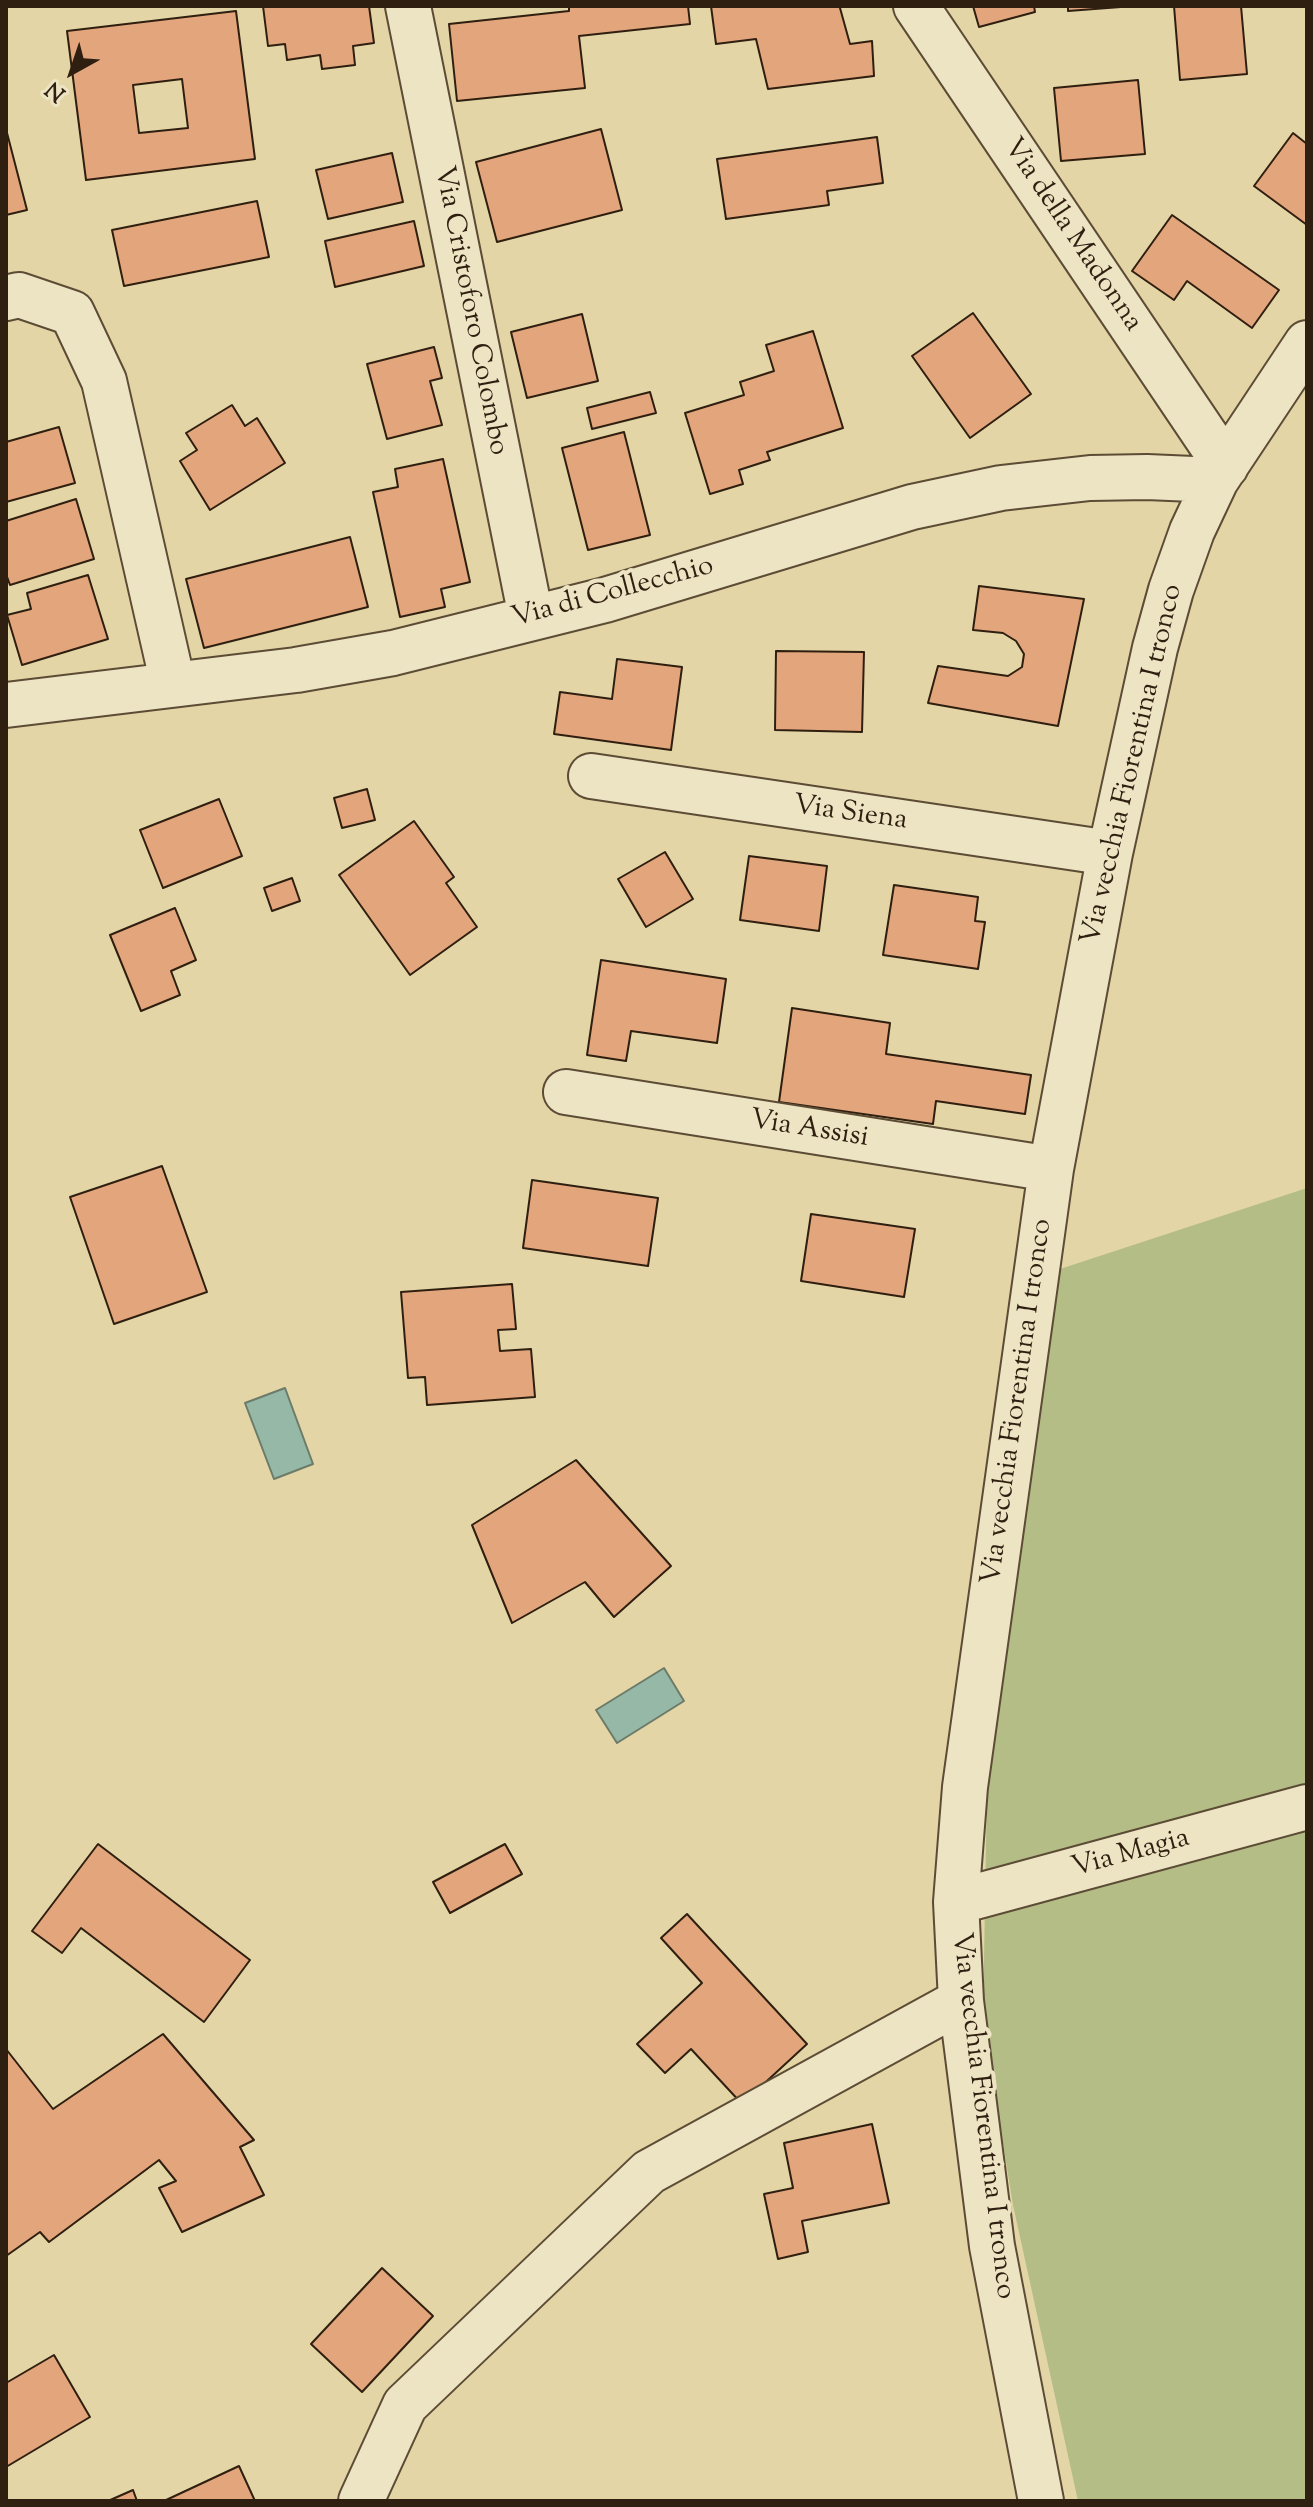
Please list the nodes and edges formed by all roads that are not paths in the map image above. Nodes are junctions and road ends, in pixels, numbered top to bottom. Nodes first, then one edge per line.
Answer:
1 (408, 6) edge
2 (916, 6) edge
3 (6, 298) edge
4 (1307, 343) edge
5 (1221, 473) junction
6 (531, 617) junction
7 (173, 684) junction
8 (6, 705) edge
9 (591, 776) dead end
10 (1110, 853) junction
11 (566, 1092) dead end
12 (1051, 1169) junction
13 (1307, 1807) edge
14 (956, 1902) junction
15 (961, 2001) junction
16 (361, 2501) edge
17 (1041, 2501) edge

1 - 6 street, Via Cristoforo Colombo
2 - 5 street, Via della Madonna
3 - 7 street
4 - 5 street, Via vecchia Fiorentina I tronco
5 - 6 street, Via di Collecchio
5 - 10 street, Via vecchia Fiorentina I tronco
6 - 7 street, Via di Collecchio
7 - 8 street, Via di Collecchio
9 - 10 street, Via Siena
10 - 12 street, Via vecchia Fiorentina I tronco
11 - 12 street, Via Assisi
12 - 14 street, Via vecchia Fiorentina I tronco
13 - 14 street, Via Magia
14 - 15 street, Via vecchia Fiorentina I tronco
15 - 16 street
15 - 17 street, Via vecchia Fiorentina I tronco

